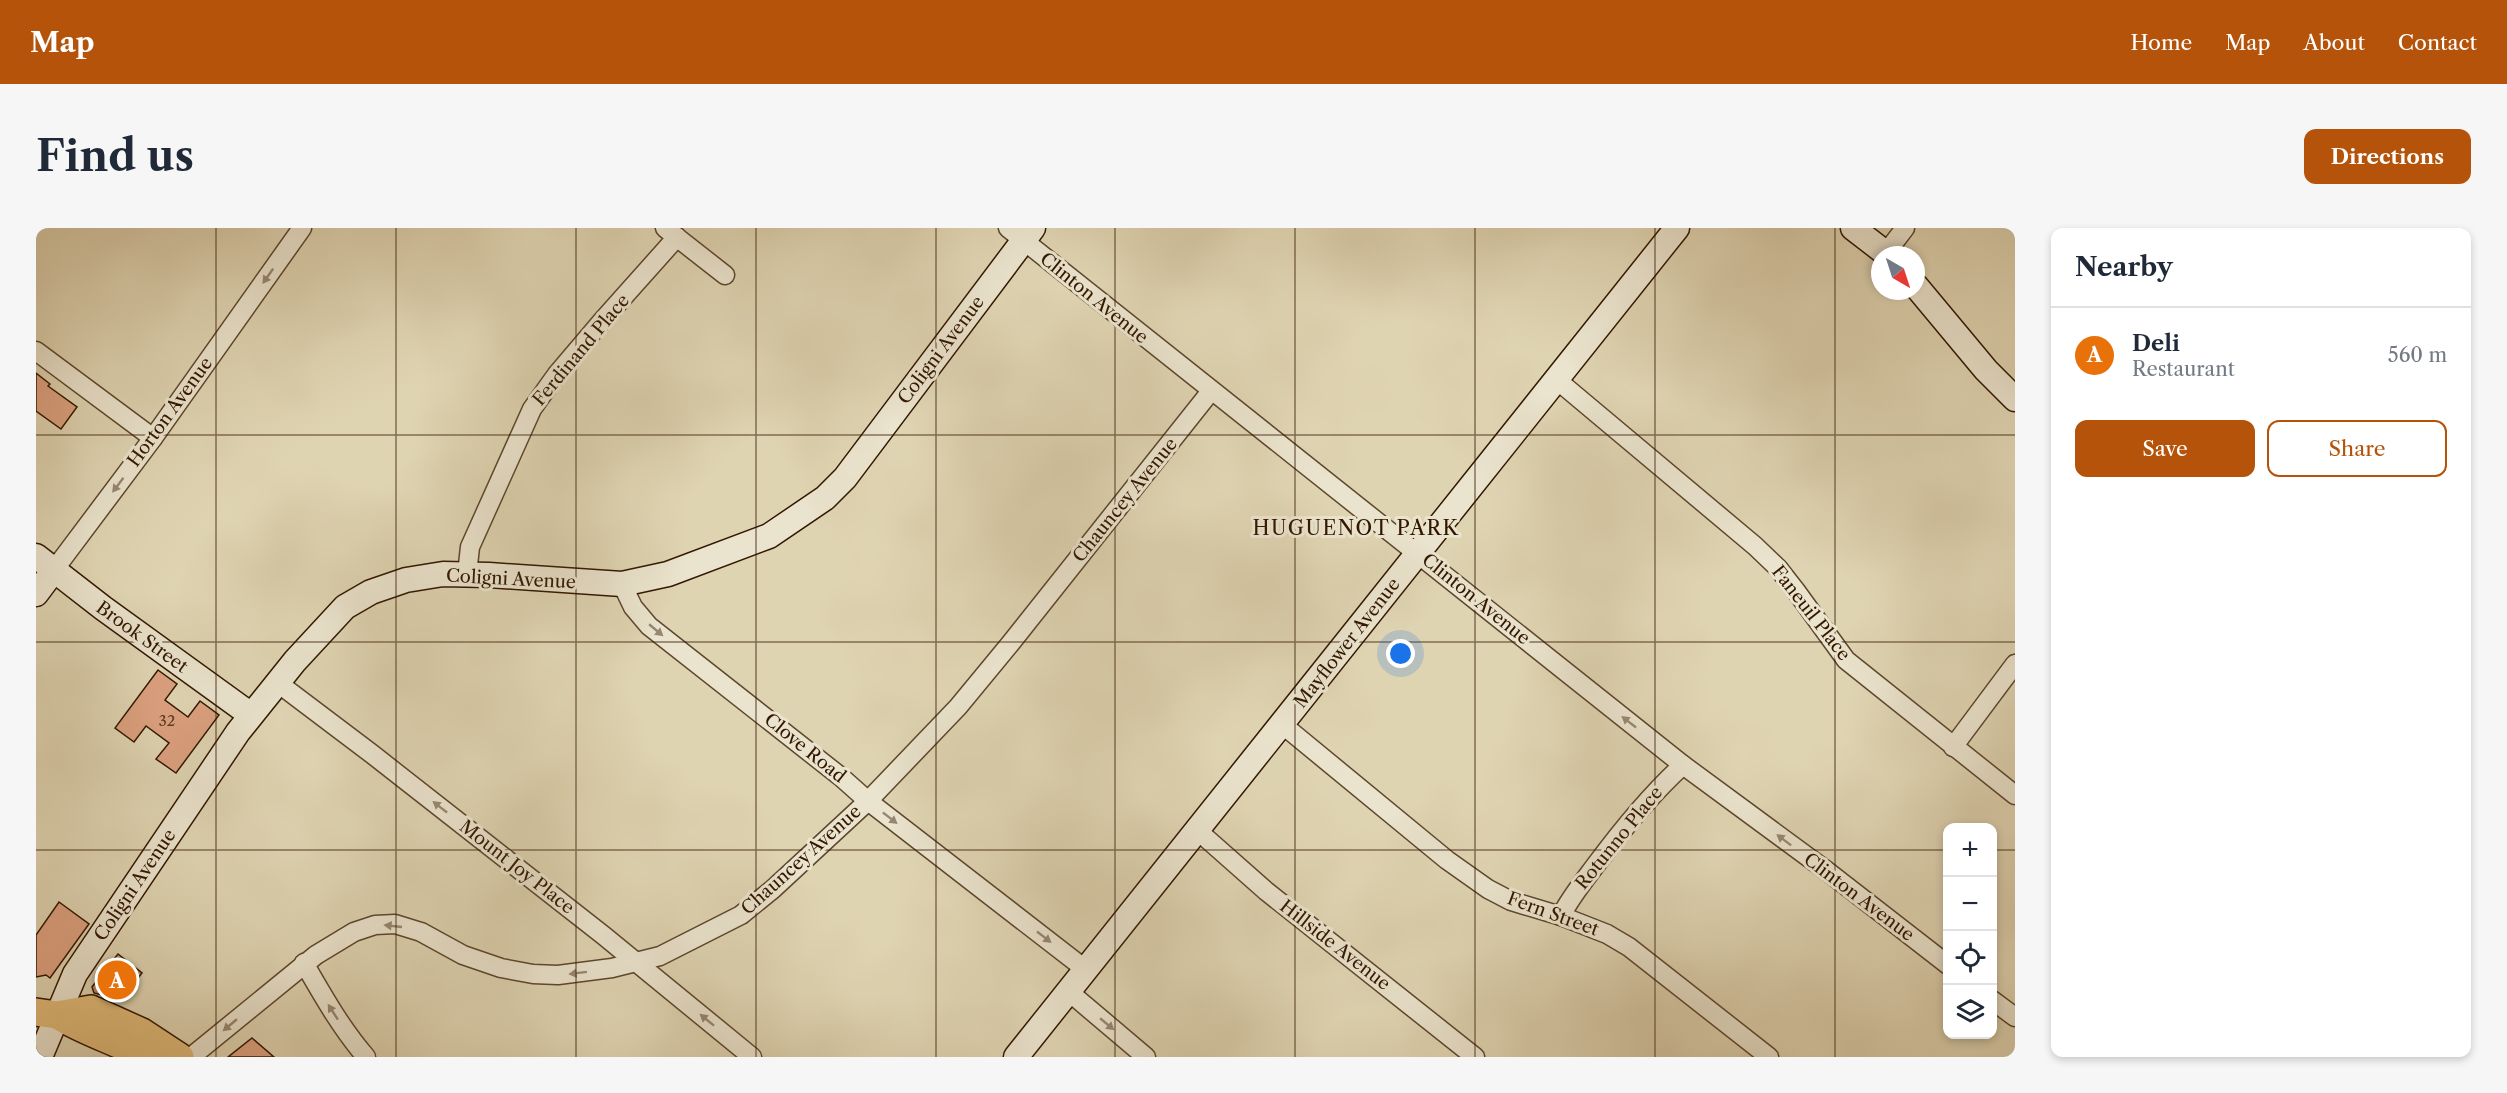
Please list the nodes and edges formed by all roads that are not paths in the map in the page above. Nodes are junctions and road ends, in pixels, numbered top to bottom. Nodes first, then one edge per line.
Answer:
1 (302, 228) edge
2 (1677, 228) edge
3 (1853, 228) edge
4 (1905, 228) edge
5 (1021, 232) edge
6 (671, 233) edge
7 (1877, 246) edge
8 (1893, 246) edge
9 (725, 275) dead end
10 (1925, 297) edge
11 (36, 351) edge
12 (1557, 380) junction
13 (1211, 391) junction
14 (2015, 399) edge
15 (153, 438) junction
16 (1418, 552) junction
17 (45, 563) edge
18 (467, 574) junction
19 (622, 584) junction
20 (36, 594) edge
21 (2015, 664) edge
22 (278, 683) junction
23 (251, 715) junction
24 (1282, 725) junction
25 (1953, 747) junction
26 (1683, 765) junction
27 (2015, 795) edge
28 (868, 801) junction
29 (1197, 830) junction
30 (1561, 916) junction
31 (635, 961) junction
32 (1943, 962) edge
33 (304, 963) junction
34 (1085, 969) junction
35 (1068, 991) junction
36 (1997, 1004) edge
37 (46, 1014) edge
38 (2015, 1017) edge
39 (741, 1054) edge
40 (40, 1057) edge
41 (145, 1057) edge
42 (180, 1057) edge
43 (191, 1057) edge
44 (366, 1057) edge
45 (1016, 1057) edge
46 (1146, 1057) edge
47 (1475, 1057) edge
48 (1769, 1057) edge

1 -> 15 street, Horton Avenue
2 - 12 street, Mayflower Avenue
3 - 7 street
4 - 8 street
5 - 13 street, Clinton Avenue
5 - 19 street, Coligni Avenue
6 - 9 street
6 - 18 street, Ferdinand Place
10 - 14 street
11 - 15 street
12 - 16 street, Mayflower Avenue
12 - 25 street, Faneuil Place
13 - 16 street, Clinton Avenue
13 - 28 street, Chauncey Avenue
15 -> 17 street, Horton Avenue
16 - 24 street, Mayflower Avenue
26 -> 16 street, Clinton Avenue
17 - 20 street, Horton Avenue
17 - 23 street, Brook Street
18 - 19 street, Coligni Avenue
18 - 22 street, Coligni Avenue
19 -> 28 street, Clove Road
21 - 25 street
22 - 23 street, Coligni Avenue
31 -> 22 street, Mount Joy Place
23 - 37 street, Coligni Avenue
24 - 29 street, Mayflower Avenue
24 - 30 street, Fern Street
25 - 27 street, Faneuil Place
26 - 30 street, Rotunno Place
32 -> 26 street, Clinton Avenue
28 - 31 street, Chauncey Avenue
28 -> 34 street, Clove Road
29 - 34 street, Mayflower Avenue
29 - 47 street, Hillside Avenue
30 - 48 street, Fern Street
31 -> 33 street, Chauncey Avenue
39 -> 31 street, Mount Joy Place
33 -> 43 street, Chauncey Avenue
44 -> 33 street
34 - 35 street, Mayflower Avenue
35 - 45 street, Mayflower Avenue
35 -> 46 street
36 - 38 street
37 - 40 street, Coligni Avenue
37 - 41 main road
37 - 42 main road

